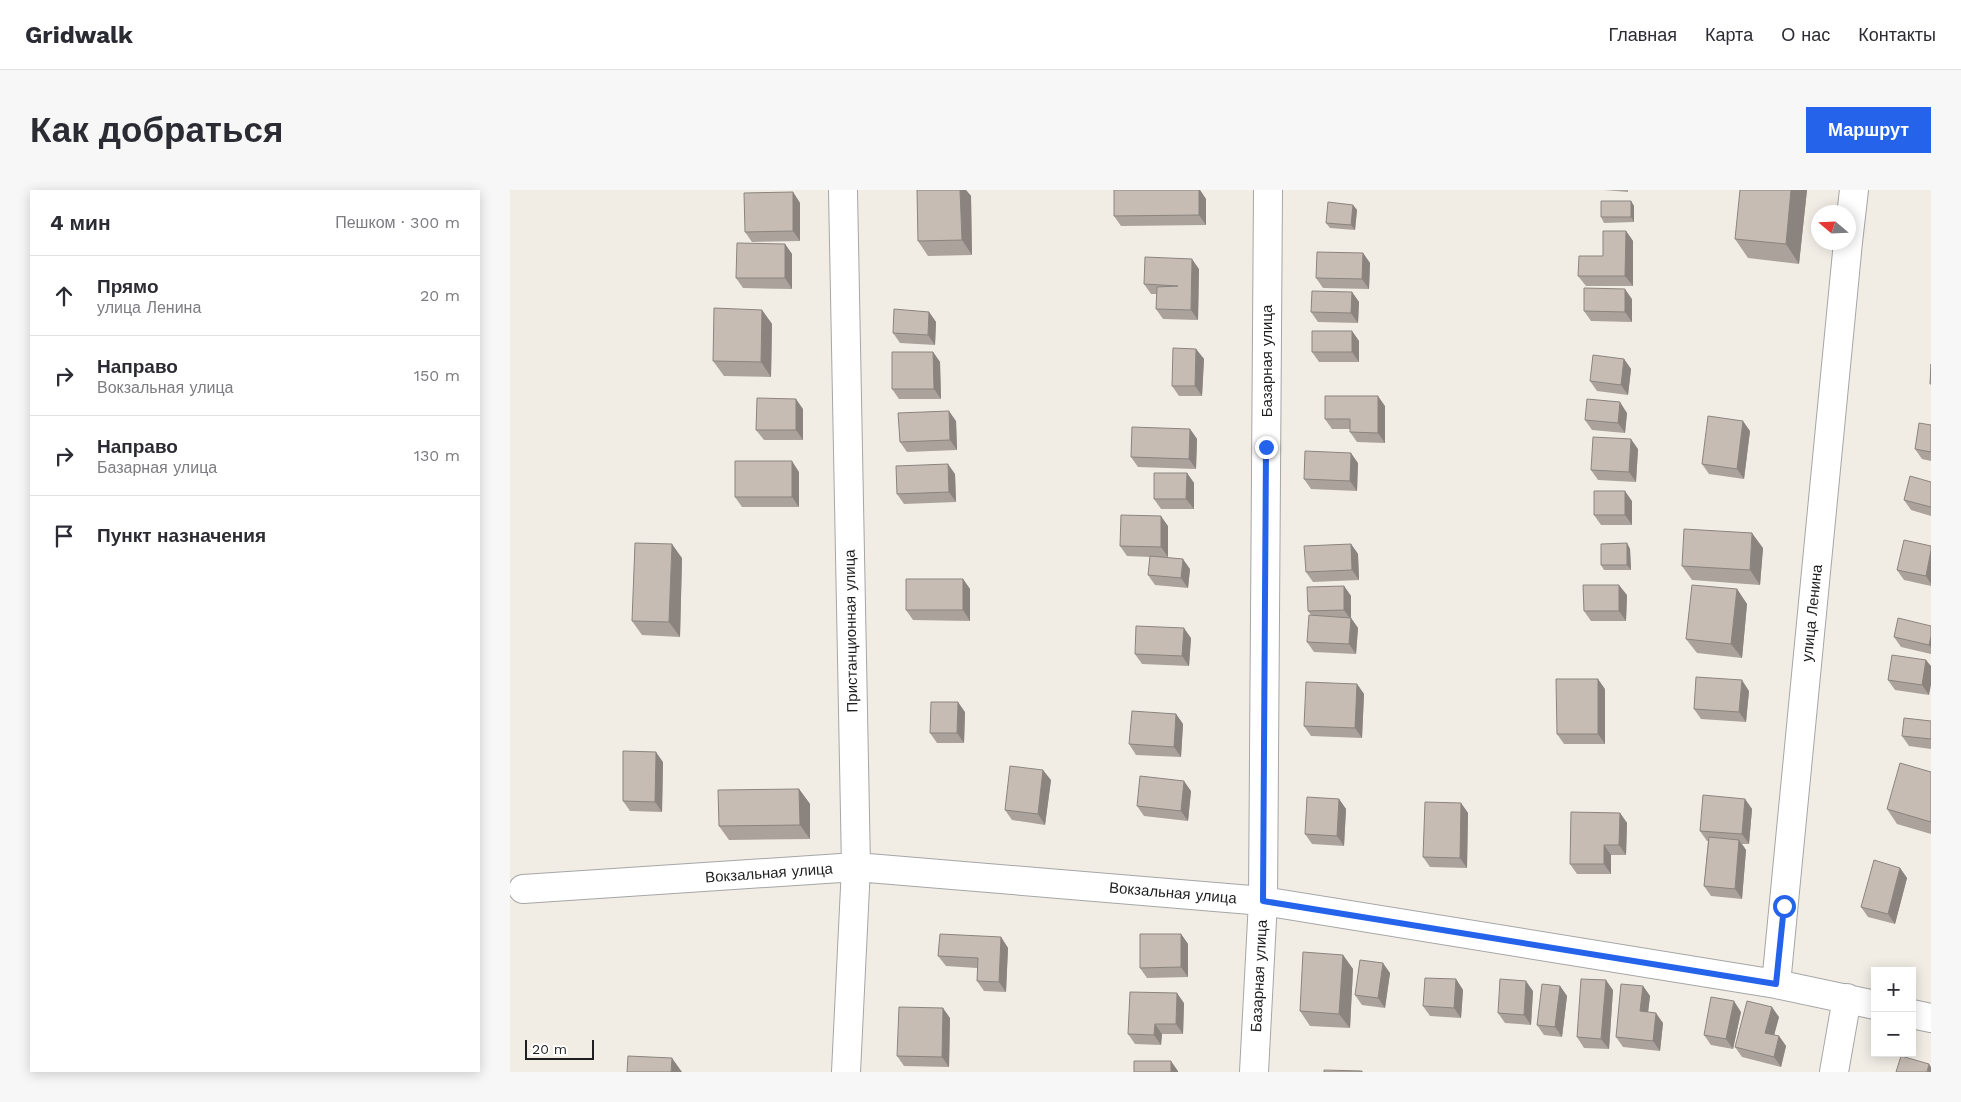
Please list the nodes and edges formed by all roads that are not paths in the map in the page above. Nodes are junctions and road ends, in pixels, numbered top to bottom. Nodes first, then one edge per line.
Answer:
1 (843, 190) edge
2 (1268, 190) edge
3 (1854, 190) edge
4 (1852, 205) edge
5 (1847, 250) edge
6 (856, 867) junction
7 (523, 889) dead end
8 (1263, 901) junction
9 (1776, 984) junction
10 (1847, 998) junction
11 (1871, 1004) edge
12 (1916, 1015) edge
13 (1931, 1018) edge
14 (846, 1072) edge
15 (1254, 1072) edge
16 (1834, 1072) edge

1 - 6 street, Пристанционная улица
2 - 8 street, Базарная улица
3 - 4 street, улица Ленина
5 - 9 street, улица Ленина
6 - 7 street, Вокзальная улица
6 - 8 street, Вокзальная улица
6 - 14 street, Пристанционная улица
8 - 9 street, Вокзальная улица
8 - 15 street, Базарная улица
9 - 10 street, Вокзальная улица
10 - 11 street, Вокзальная улица
10 - 16 street
12 - 13 street

